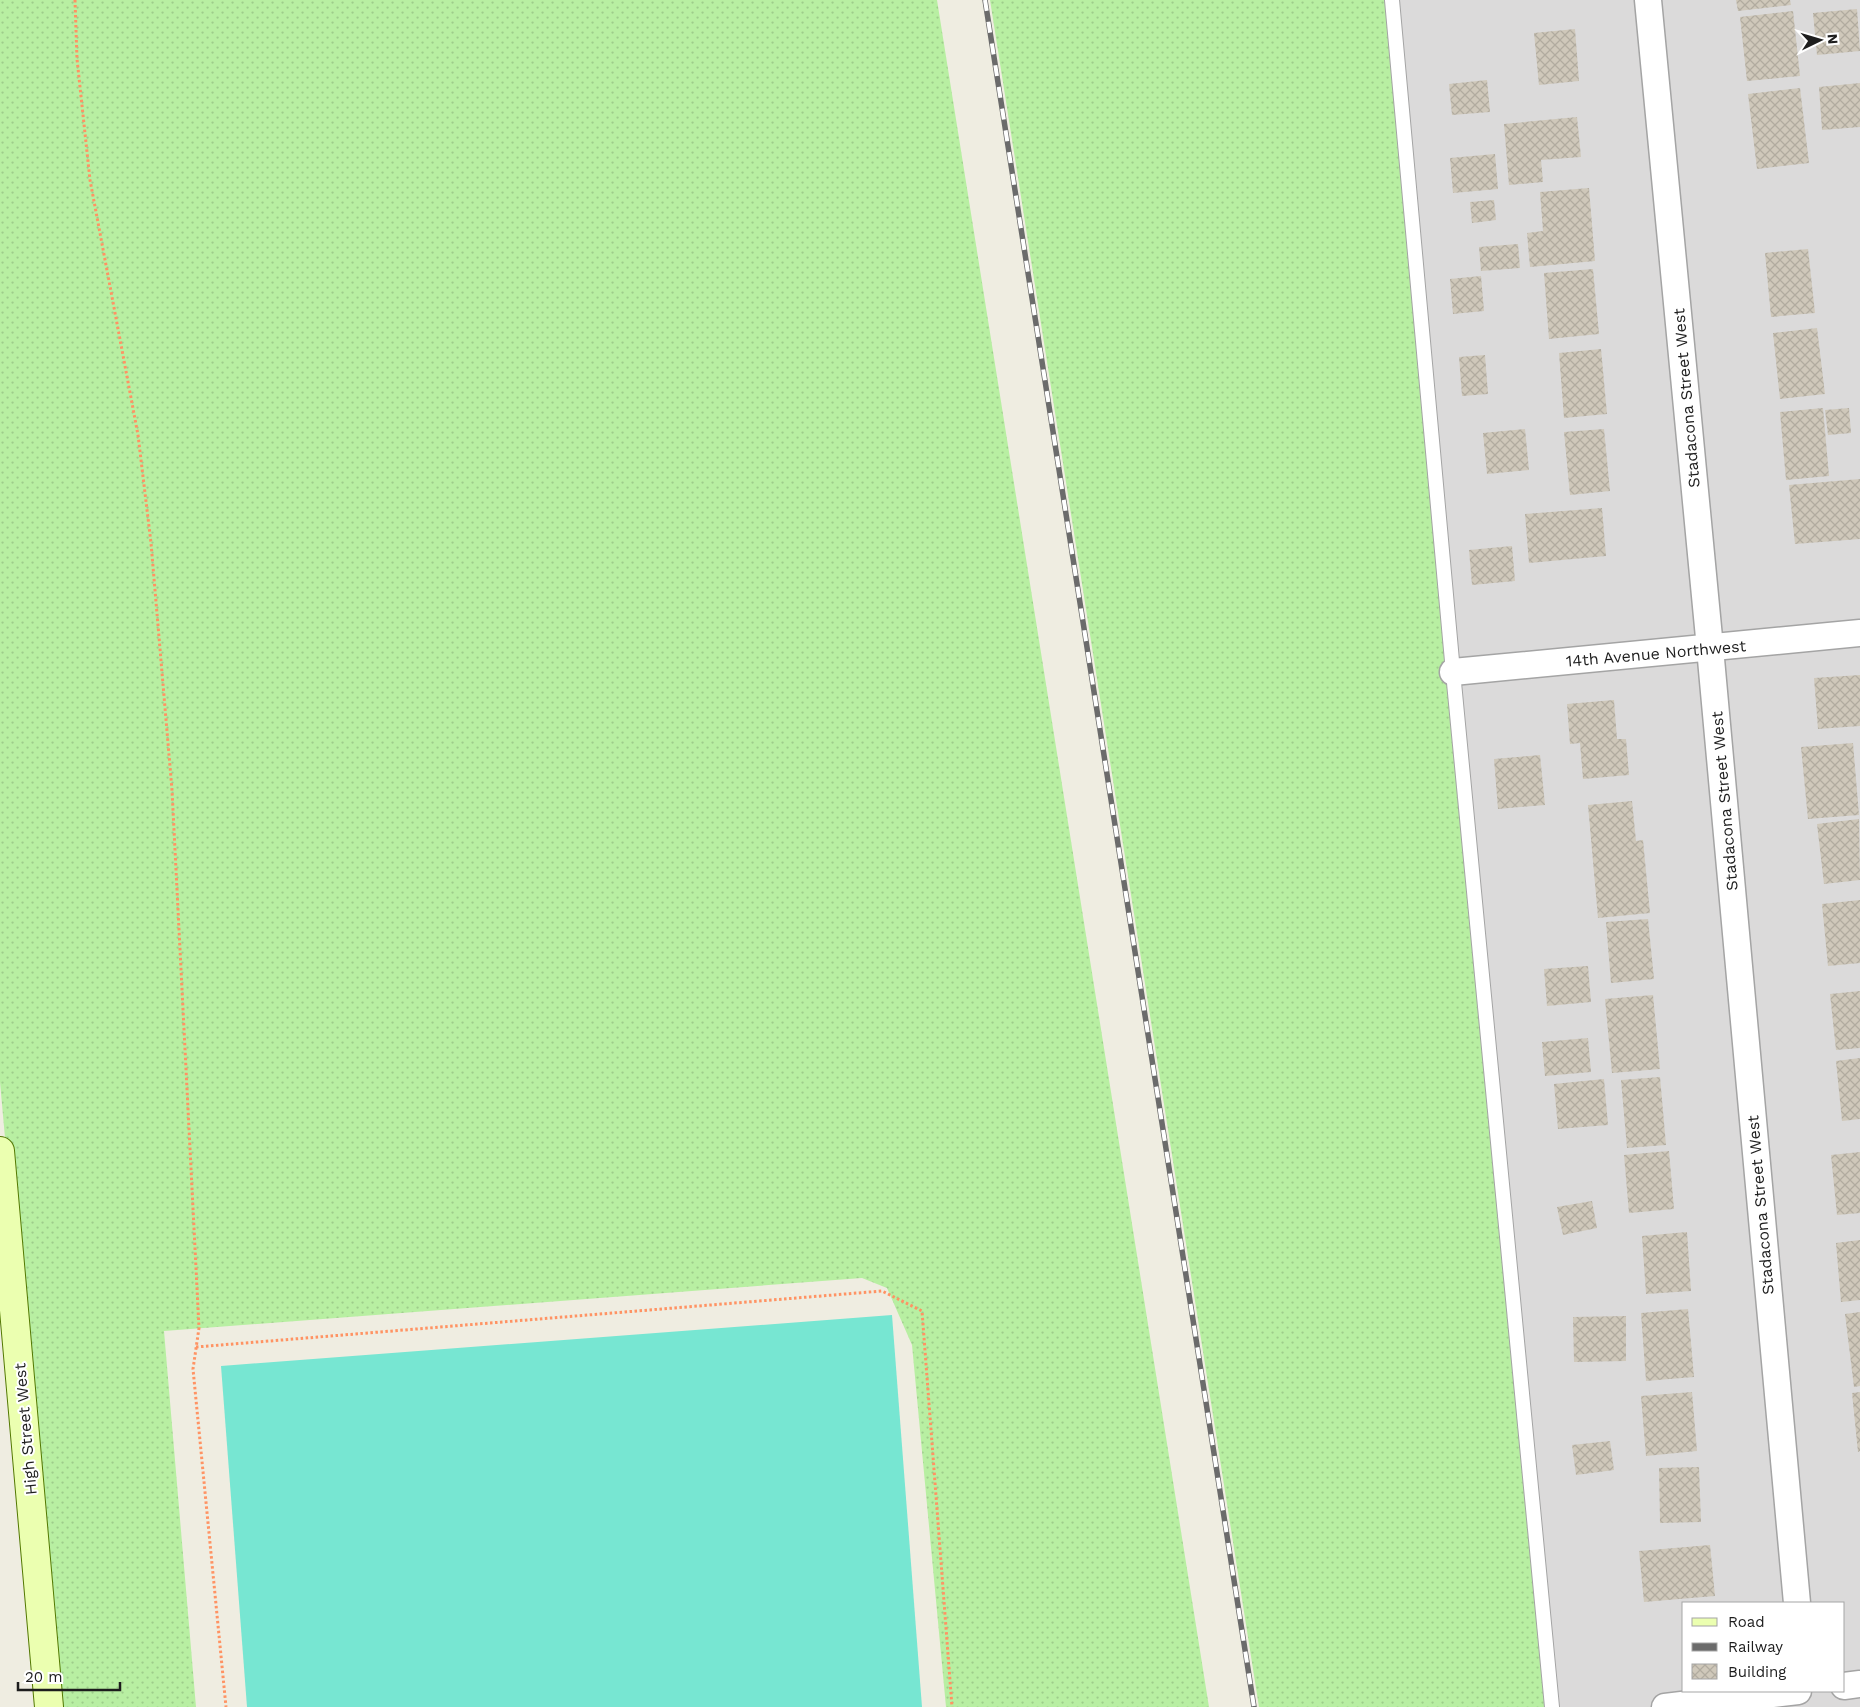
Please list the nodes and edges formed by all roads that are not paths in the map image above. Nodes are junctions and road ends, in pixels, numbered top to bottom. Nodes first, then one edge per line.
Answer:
1 (1392, 0) edge
2 (1648, 0) edge
3 (1860, 633) edge
4 (1710, 648) junction
5 (1452, 672) junction
6 (0, 1151) edge
7 (1797, 1602) edge
8 (1860, 1684) edge
9 (1845, 1686) edge
10 (1790, 1692) edge
11 (1804, 1692) edge
12 (49, 1707) edge
13 (1552, 1707) edge
14 (1665, 1707) edge
15 (1806, 1707) edge

1 - 5 lane
2 - 4 street, Stadacona Street West
3 - 4 street, 14th Avenue Northwest
4 - 5 street, 14th Avenue Northwest
4 - 7 street, Stadacona Street West
5 - 13 lane
6 - 12 main road, High Street West
8 - 9 street
10 - 14 street
11 - 15 street

